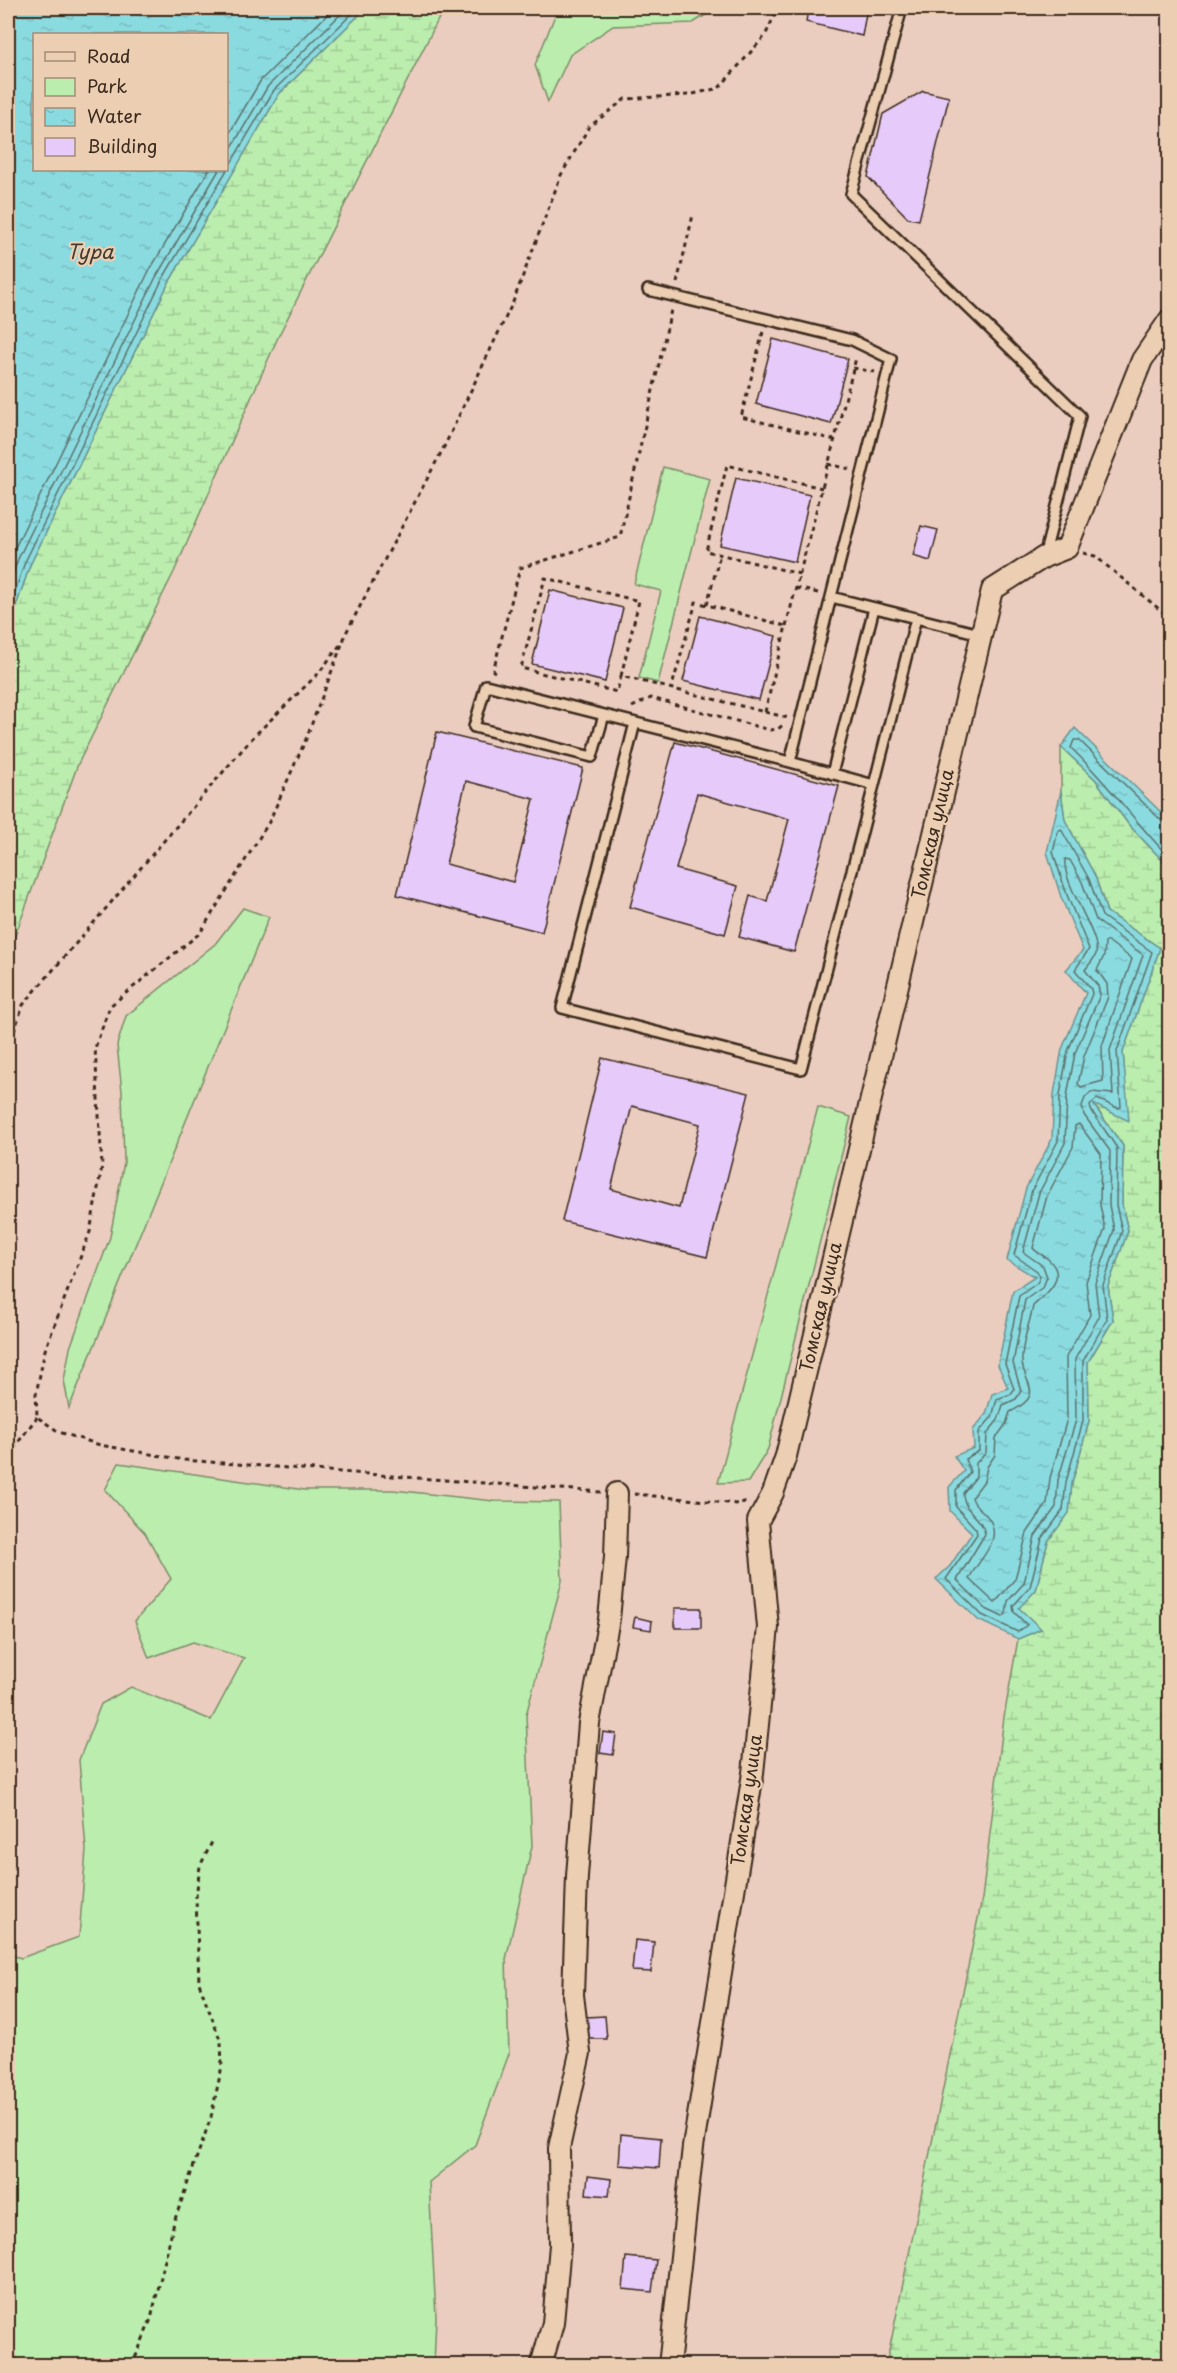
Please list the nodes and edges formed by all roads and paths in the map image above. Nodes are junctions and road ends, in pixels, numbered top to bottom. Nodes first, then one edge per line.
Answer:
1 (778, 8) edge
2 (902, 8) edge
3 (693, 215) dead end
4 (648, 290) dead end
5 (674, 297) junction
6 (1170, 319) edge
7 (773, 334) dead end
8 (882, 354) junction
9 (856, 356) dead end
10 (853, 368) junction
11 (835, 440) junction
12 (828, 464) junction
13 (848, 480) dead end
14 (822, 488) junction
15 (1067, 548) junction
16 (720, 554) junction
17 (1044, 557) junction
18 (800, 574) junction
19 (822, 582) dead end
20 (796, 588) junction
21 (831, 597) junction
22 (707, 605) junction
23 (874, 608) junction
24 (916, 618) junction
25 (1170, 618) edge
26 (786, 626) junction
27 (980, 634) junction
28 (343, 641) junction
29 (503, 674) dead end
30 (621, 676) junction
31 (672, 690) junction
32 (622, 704) dead end
33 (790, 707) dead end
34 (765, 712) junction
35 (604, 715) junction
36 (788, 718) junction
37 (800, 721) junction
38 (635, 723) junction
39 (790, 762) junction
40 (832, 774) junction
41 (874, 785) junction
42 (8, 1049) edge
43 (38, 1417) junction
44 (8, 1456) edge
45 (617, 1493) junction
46 (773, 1493) junction
47 (213, 1840) dead end
48 (132, 2366) edge
49 (540, 2366) edge
50 (669, 2366) edge

1 - 28 path
2 - 17 lane
3 - 5 path
4 - 5 lane
5 - 8 lane
5 - 29 path
6 - 15 street
7 - 11 path
8 - 10 path
8 - 21 lane
9 - 10 path
10 - 11 path
11 - 12 path
12 - 13 path
12 - 14 path
14 - 16 path
14 - 18 path
15 - 17 street, Томская улица
15 - 25 path
16 - 18 path
16 - 22 path
17 - 27 street, Томская улица
18 - 20 path
19 - 20 path
20 - 26 path
21 - 23 lane
21 - 37 lane
22 - 26 path
22 - 31 path
23 - 24 lane
23 - 40 lane
24 - 27 lane
24 - 41 lane
26 - 34 path
27 - 46 street, Томская улица
28 - 42 path
28 - 43 path
30 - 30 path
30 - 31 path
31 - 34 path
32 - 36 path
33 - 36 path
34 - 36 path
35 - 35 lane
35 - 38 lane
36 - 37 path
37 - 39 lane
38 - 39 lane
38 - 41 lane
39 - 40 lane
40 - 41 lane
43 - 44 path
43 - 45 path
45 - 46 path
45 - 49 street
46 - 50 street, Томская улица
47 - 48 path

